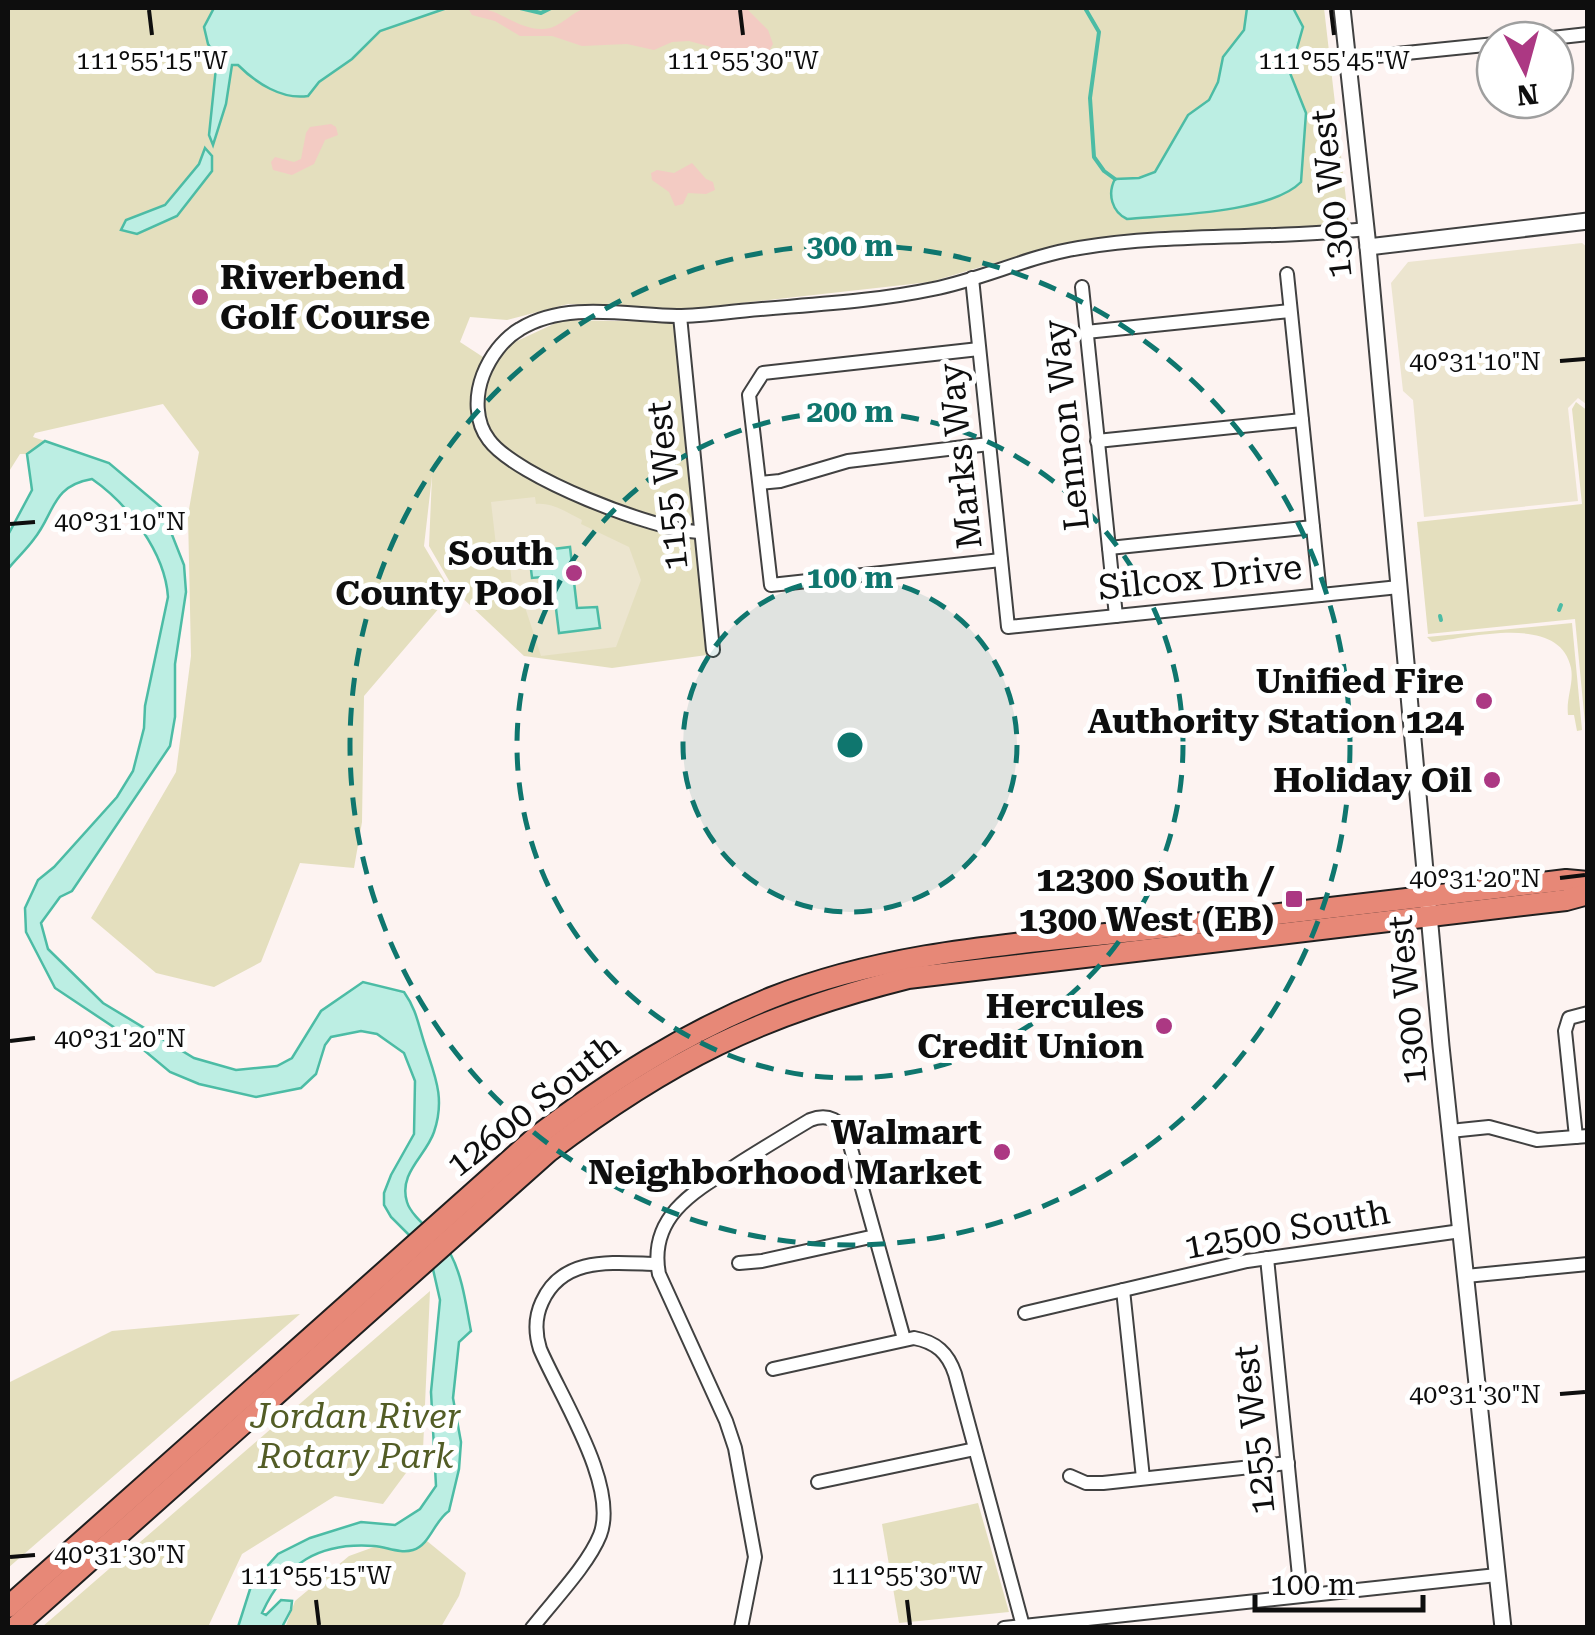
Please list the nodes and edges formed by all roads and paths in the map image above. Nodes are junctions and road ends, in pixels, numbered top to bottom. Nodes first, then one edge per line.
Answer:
1 (1342, 8) edge
2 (1475, 46) edge
3 (1347, 59) junction
4 (1588, 221) edge
5 (1366, 229) junction
6 (1368, 247) junction
7 (1286, 274) dead end
8 (972, 278) junction
9 (1082, 287) dead end
10 (1290, 311) junction
11 (680, 316) junction
12 (1086, 332) junction
13 (980, 348) junction
14 (1302, 420) junction
15 (1098, 441) junction
16 (989, 444) junction
17 (760, 483) junction
18 (1313, 527) junction
19 (701, 532) junction
20 (1109, 548) junction
21 (1001, 560) junction
22 (1398, 587) junction
23 (1320, 595) junction
24 (1116, 616) junction
25 (1008, 627) joint
26 (713, 650) dead end
27 (1588, 882) edge
28 (1588, 894) edge
29 (1429, 906) junction
30 (1588, 1013) edge
31 (1450, 1131) junction
32 (1582, 1136) edge
33 (1461, 1231) junction
34 (875, 1236) junction
35 (1267, 1258) junction
36 (739, 1263) dead end
37 (657, 1264) junction
38 (1588, 1264) edge
39 (1466, 1276) junction
40 (391, 1278) junction
41 (1123, 1290) junction
42 (1025, 1313) dead end
43 (904, 1339) junction
44 (773, 1368) dead end
45 (975, 1448) junction
46 (1288, 1463) junction
47 (1070, 1476) dead end
48 (1143, 1478) junction
49 (818, 1482) dead end
50 (1497, 1575) junction
51 (1301, 1596) junction
52 (8, 1607) edge
53 (1023, 1626) edge
54 (14, 1628) edge
55 (532, 1628) edge
56 (741, 1628) edge
57 (1004, 1628) edge
58 (1503, 1628) edge

1 - 3 street, 1300 West
2 - 3 street
3 - 5 street, 1300 West
4 - 6 street
5 - 6 street, 1300 West
5 - 8 street
6 - 22 street, 1300 West
7 - 10 street
8 - 11 street
8 - 13 street, Marks Way
9 - 12 street, Lennon Way
10 - 12 street
10 - 14 street
11 - 19 street, 1155 West
11 - 19 street
12 - 15 street, Lennon Way
13 - 16 street, Marks Way
13 - 17 street
14 - 15 street
14 - 18 street
15 - 20 street, Lennon Way
16 - 17 street
16 - 21 street, Marks Way
17 - 21 street
18 - 20 street
18 - 23 street
19 - 26 street, 1155 West
20 - 24 street, Lennon Way
21 - 25 street, Marks Way
22 - 23 street, Silcox Drive
22 - 29 street, 1300 West
23 - 24 street, Silcox Drive
24 - 25 street, Silcox Drive
27 - 29 main road, 12600 South
28 - 29 main road, 12600 South
29 - 31 street, 1300 West
29 - 40 main road, 12600 South
30 - 32 street
31 - 32 street
31 - 33 street, 1300 West
33 - 35 street, 12500 South
33 - 39 street, 1300 West
34 - 36 street
34 - 37 street
34 - 43 street
35 - 41 street, 12500 South
35 - 46 street, 1255 West
37 - 55 street
37 - 56 street
38 - 39 street
39 - 50 street, 1300 West
40 - 52 main road, 12600 South
40 - 54 main road, 12600 South
41 - 42 street, 12500 South
41 - 48 street
43 - 44 street
43 - 45 street
45 - 49 street
45 - 53 street
46 - 48 street
46 - 51 street, 1255 West
47 - 48 street
50 - 51 street
50 - 58 street, 1300 West
51 - 53 street
53 - 57 street

